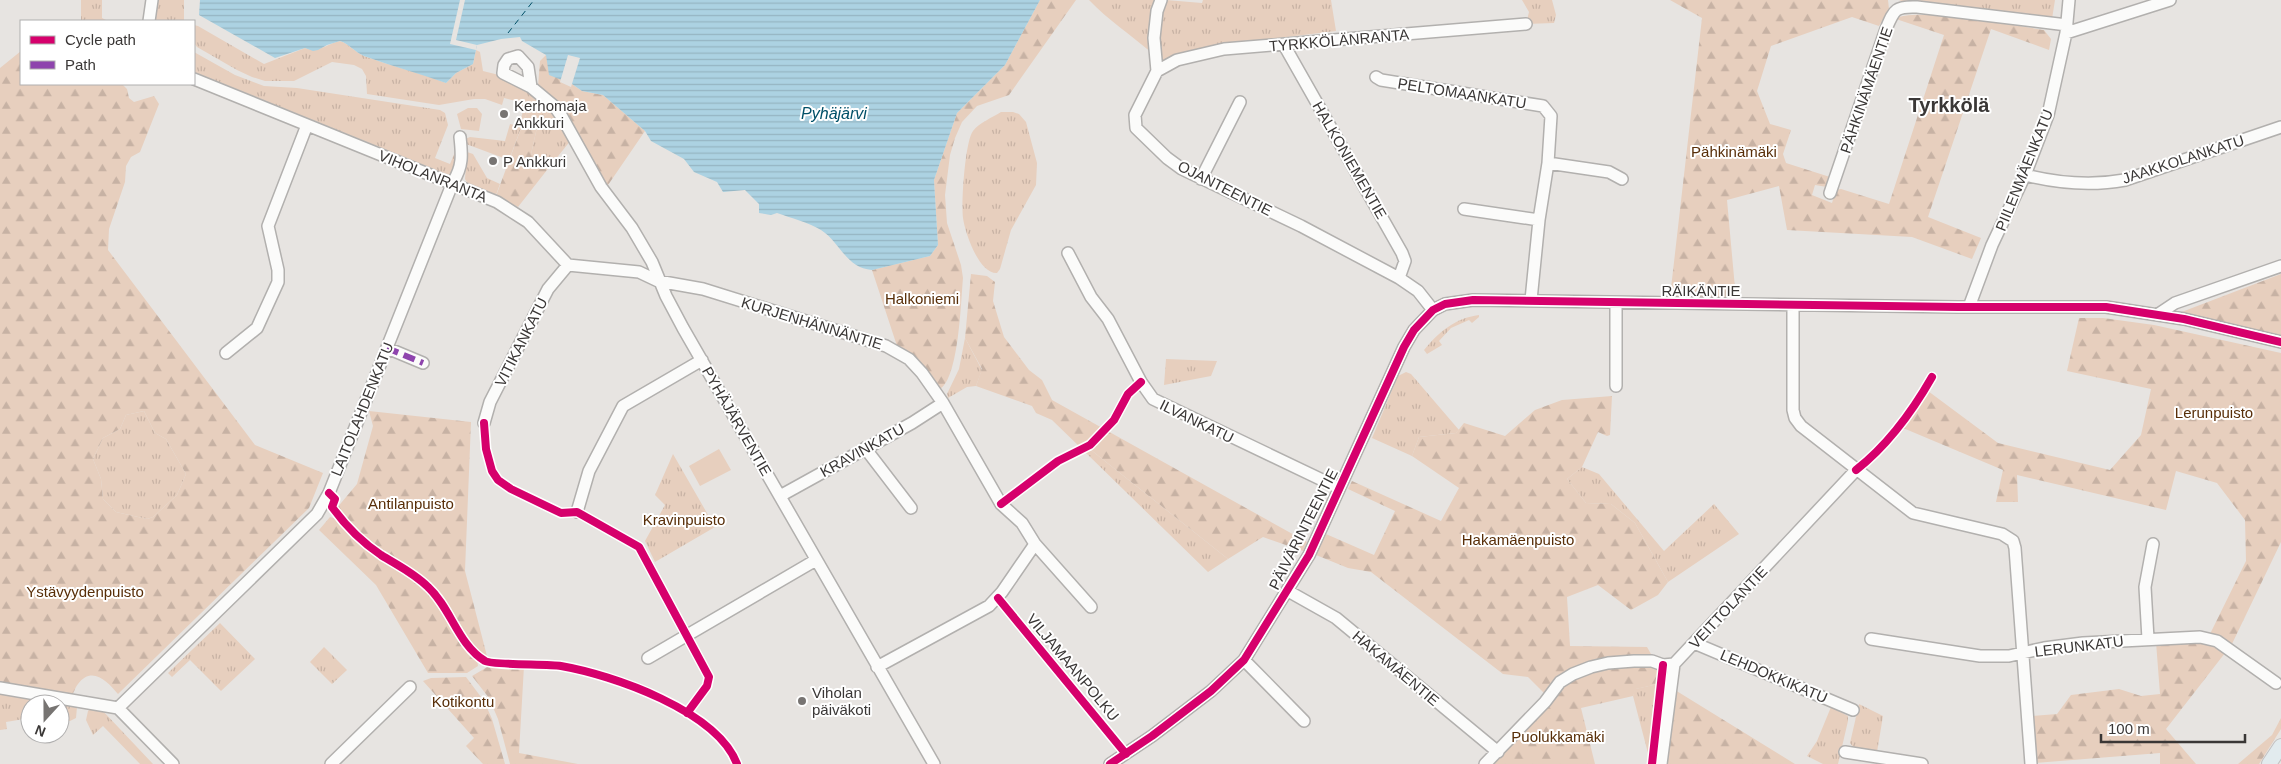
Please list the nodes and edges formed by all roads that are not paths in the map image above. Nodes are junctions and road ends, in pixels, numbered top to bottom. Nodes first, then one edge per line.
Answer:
1 (152, 0) edge
2 (1161, 0) edge
3 (2069, 0) edge
4 (2170, 0) edge
5 (149, 20) edge
6 (1526, 24) dead end
7 (2066, 29) junction
8 (1284, 45) junction
9 (1157, 71) junction
10 (1376, 77) dead end
11 (195, 79) edge
12 (531, 86) dead end
13 (1240, 102) dead end
14 (307, 125) junction
15 (2281, 127) edge
16 (460, 137) dead end
17 (1548, 163) junction
18 (2025, 175) junction
19 (1201, 179) junction
20 (1622, 179) dead end
21 (452, 184) junction
22 (1830, 193) dead end
23 (1464, 208) dead end
24 (1539, 220) junction
25 (1068, 253) dead end
26 (568, 265) junction
27 (2281, 266) edge
28 (1399, 278) junction
29 (658, 281) junction
30 (1531, 300) junction
31 (1616, 304) junction
32 (1793, 305) junction
33 (1970, 307) junction
34 (1433, 310) junction
35 (2157, 315) junction
36 (2281, 342) edge
37 (387, 348) junction
38 (226, 353) dead end
39 (702, 360) junction
40 (423, 363) dead end
41 (1616, 386) dead end
42 (943, 403) junction
43 (484, 423) dead end
44 (865, 448) junction
45 (1856, 470) junction
46 (1340, 488) junction
47 (780, 496) junction
48 (911, 508) dead end
49 (577, 512) dead end
50 (1035, 544) junction
51 (2153, 544) dead end
52 (816, 560) junction
53 (1288, 592) junction
54 (1091, 606) dead end
55 (1871, 639) dead end
56 (2148, 639) junction
57 (1694, 643) junction
58 (2023, 654) junction
59 (648, 658) dead end
60 (1244, 660) junction
61 (1674, 664) junction
62 (877, 666) junction
63 (2276, 683) dead end
64 (410, 687) dead end
65 (0, 688) edge
66 (118, 708) junction
67 (1854, 710) dead end
68 (1304, 721) dead end
69 (2281, 746) edge
70 (1498, 752) junction
71 (1844, 752) dead end
72 (1123, 761) edge
73 (173, 764) edge
74 (331, 764) edge
75 (934, 764) edge
76 (1110, 764) edge
77 (1485, 764) edge
78 (1660, 764) edge
79 (1922, 764) edge
80 (2031, 764) edge
81 (2269, 764) edge

1 - 5 street
2 - 9 street
3 - 7 street, PIILENMÄENKATU
4 - 7 street, PÄHKINÄMÄENTIE
6 - 8 street, TYRKKÖLÄNRANTA
7 - 18 street, PIILENMÄENKATU
7 - 22 street, PÄHKINÄMÄENTIE
8 - 9 street, TYRKKÖLÄNRANTA
8 - 28 street, HALKONIEMENTIE
9 - 19 street, OJANTEENTIE
10 - 17 street, PELTOMAANKATU
11 - 14 street, VIHOLANRANTA
12 - 29 street, PYHÄJÄRVENTIE
13 - 19 street
14 - 21 street, VIHOLANRANTA
14 - 38 street
15 - 18 street, JAAKKOLANKATU
16 - 21 street, LAITOLAHDENKATU
17 - 20 street
17 - 24 street, PELTOMAANKATU
18 - 33 street, PIILENMÄENKATU
19 - 28 street, OJANTEENTIE
21 - 26 street, VIHOLANRANTA
21 - 37 street, LAITOLAHDENKATU
23 - 24 street
24 - 30 street, PELTOMAANKATU
25 - 46 street, ILVANKATU
26 - 29 street
26 - 43 street, VITIKANKATU
27 - 35 street
28 - 34 street, OJANTEENTIE
29 - 39 street, PYHÄJÄRVENTIE
29 - 42 street, KURJENHÄNNÄNTIE
30 - 31 street, RÄIKÄNTIE
30 - 34 street, RÄIKÄNTIE
31 - 32 street, RÄIKÄNTIE
31 - 41 street
32 - 33 street, RÄIKÄNTIE
32 - 45 street
33 - 35 street, RÄIKÄNTIE
34 - 46 street, PÄIVÄRINTEENTIE
35 - 36 street, RÄIKÄNTIE
37 - 40 street
37 - 66 street, LAITOLAHDENKATU
39 - 47 street, PYHÄJÄRVENTIE
39 - 49 street
42 - 44 street, KRAVINKATU
42 - 50 street, KURJENHÄNNÄNTIE
44 - 47 street, KRAVINKATU
44 - 48 street
45 - 57 street, VEITTOLANTIE
45 - 58 street
46 - 53 street, PÄIVÄRINTEENTIE
47 - 52 street, PYHÄJÄRVENTIE
50 - 54 street, KURJENHÄNNÄNTIE
50 - 62 street
51 - 56 street
52 - 59 street
52 - 62 street, PYHÄJÄRVENTIE
53 - 60 street, PÄIVÄRINTEENTIE
53 - 70 street, HAKAMÄENTIE
55 - 58 street, LERUNKATU
56 - 58 street, LERUNKATU
56 - 63 street, LERUNKATU
57 - 61 street, VEITTOLANTIE
57 - 67 street, LEHDOKKIKATU
58 - 80 street
60 - 68 street
60 - 72 street, PÄIVÄRINTEENTIE
61 - 70 street
61 - 78 street
62 - 75 street, PYHÄJÄRVENTIE
64 - 74 street
65 - 66 street
66 - 73 street
69 - 81 main road
70 - 77 street
71 - 79 street
72 - 76 street, PÄIVÄRINTEENTIE

